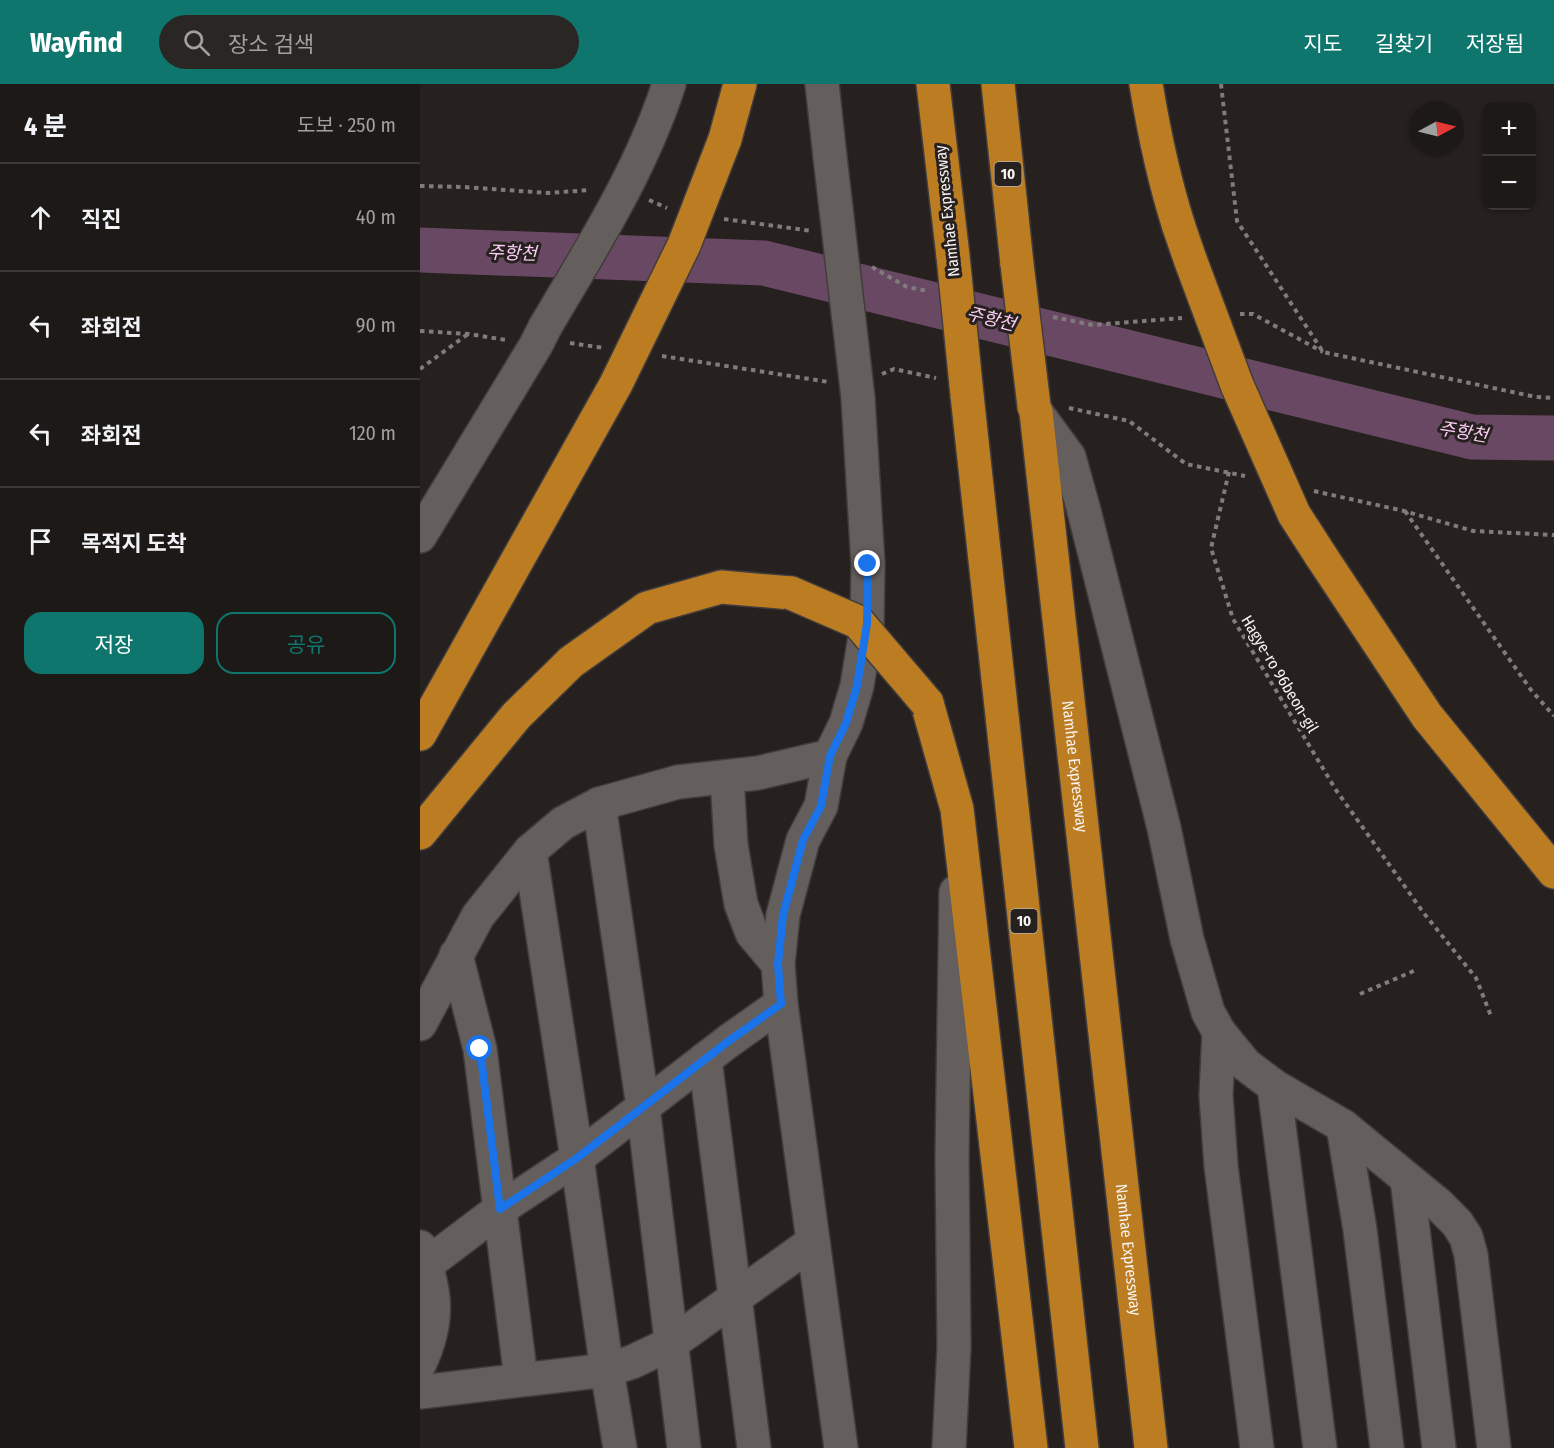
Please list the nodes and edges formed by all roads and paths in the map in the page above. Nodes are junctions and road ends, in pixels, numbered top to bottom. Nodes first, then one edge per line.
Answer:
1 (669, 84) edge
2 (740, 84) edge
3 (822, 84) edge
4 (933, 84) edge
5 (998, 84) edge
6 (1146, 84) edge
7 (1221, 84) edge
8 (907, 287) dead end
9 (931, 292) dead end
10 (1230, 315) dead end
11 (1047, 316) dead end
12 (1185, 318) dead end
13 (469, 334) dead end
14 (1323, 352) junction
15 (420, 369) edge
16 (1554, 398) edge
17 (1035, 409) junction
18 (1252, 477) dead end
19 (1311, 490) dead end
20 (1404, 511) junction
21 (1554, 535) edge
22 (420, 536) edge
23 (1554, 716) edge
24 (420, 734) edge
25 (830, 756) junction
26 (727, 777) junction
27 (599, 804) junction
28 (957, 809) junction
29 (420, 832) edge
30 (530, 851) junction
31 (1554, 873) edge
32 (456, 955) junction
33 (778, 964) junction
34 (1416, 970) dead end
35 (1360, 994) dead end
36 (781, 1004) junction
37 (1491, 1016) dead end
38 (420, 1024) edge
39 (1219, 1032) junction
40 (705, 1059) junction
41 (1274, 1086) junction
42 (643, 1107) junction
43 (1343, 1126) junction
44 (577, 1158) junction
45 (1407, 1179) junction
46 (500, 1209) junction
47 (813, 1242) junction
48 (423, 1256) edge
49 (735, 1298) junction
50 (672, 1343) junction
51 (420, 1363) edge
52 (607, 1370) junction
53 (521, 1379) junction
54 (420, 1392) edge
55 (620, 1448) edge
56 (684, 1448) edge
57 (754, 1448) edge
58 (841, 1448) edge
59 (949, 1448) edge
60 (1031, 1448) edge
61 (1082, 1448) edge
62 (1151, 1448) edge
63 (1257, 1448) edge
64 (1320, 1448) edge
65 (1387, 1448) edge
66 (1439, 1448) edge
67 (1494, 1448) edge

1 - 22 street
2 - 24 highway, bridge
3 - 25 street, bridge
4 - 61 highway, Namhae Expressway / 10, bridge
5 - 17 highway, Namhae Expressway / 10, bridge
6 - 31 highway, bridge
7 - 14 path
8 - 9 path
10 - 14 path
11 - 12 path
13 - 15 path
14 - 16 path
17 - 39 street
17 - 62 highway, Namhae Expressway / 10
18 - 37 path, Hagye-ro 96beon-gil
19 - 20 path
20 - 21 path
20 - 23 path
25 - 26 street
25 - 33 street
26 - 27 street
26 - 33 street
27 - 30 street
27 - 42 street
28 - 29 highway, bridge
28 - 59 street
28 - 60 highway
30 - 32 street
30 - 44 street
32 - 38 street
32 - 46 street
33 - 36 street
34 - 35 path
36 - 40 street
36 - 47 street
39 - 41 street
39 - 63 street
40 - 42 street
40 - 49 street
41 - 43 street
41 - 64 street
42 - 44 street
42 - 50 street
43 - 45 street
43 - 65 street
44 - 46 street
44 - 52 street
45 - 66 street
45 - 67 street
46 - 48 street
46 - 53 street
47 - 49 street
47 - 58 street
48 - 51 street
49 - 50 street
49 - 57 street
50 - 52 street
50 - 56 street
52 - 53 street
52 - 55 street
53 - 54 street

